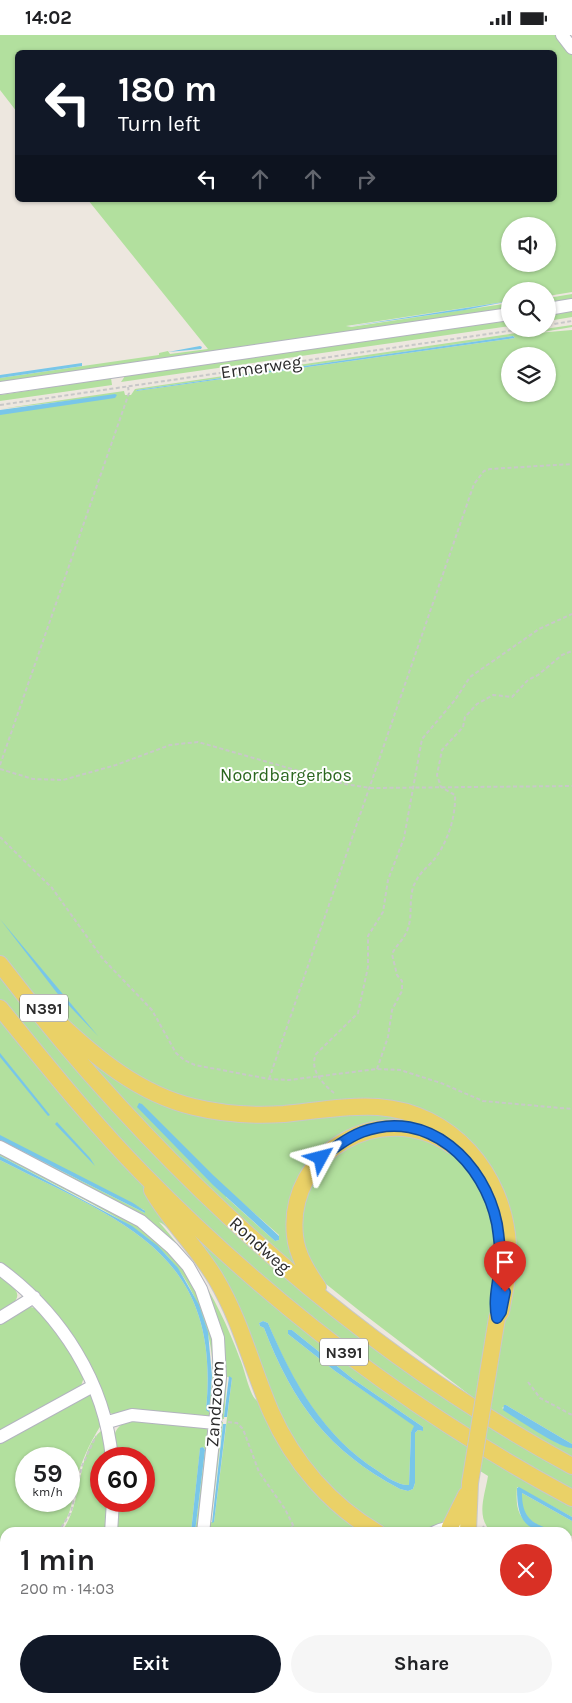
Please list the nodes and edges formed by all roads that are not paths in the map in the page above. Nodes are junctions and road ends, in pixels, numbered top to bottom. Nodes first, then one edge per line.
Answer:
1 (562, 35) edge
2 (572, 48) edge
3 (572, 305) edge
4 (556, 308) edge
5 (501, 315) edge
6 (0, 388) edge
7 (3, 968) edge
8 (0, 1008) edge
9 (0, 1147) edge
10 (142, 1173) junction
11 (0, 1269) edge
12 (34, 1297) junction
13 (327, 1302) junction
14 (497, 1313) junction
15 (0, 1318) edge
16 (92, 1386) junction
17 (215, 1421) junction
18 (108, 1424) junction
19 (0, 1437) edge
20 (111, 1447) edge
21 (572, 1466) edge
22 (470, 1487) junction
23 (572, 1498) edge
24 (112, 1512) edge
25 (111, 1527) edge
26 (203, 1527) edge
27 (370, 1527) edge
28 (450, 1527) edge
29 (469, 1527) edge

1 - 2 street
3 - 4 street
5 - 6 street, Ermerweg
7 - 13 main road, Rondweg / N391
7 - 14 main road, N391
8 - 10 main road, Rondweg / N391
9 - 17 street, Zandzoom
10 - 23 main road, Rondweg / N391
10 - 27 main road, N391
11 - 12 street
12 - 15 street
12 - 16 street
13 - 14 main road, N391
13 - 21 main road, Rondweg / N391
14 - 22 main road, N391, bridge
16 - 18 street
16 - 19 street
17 - 18 street
17 - 26 street, Zandzoom
18 - 20 street
22 - 28 main road, N391
22 - 29 main road, N391
24 - 25 street

